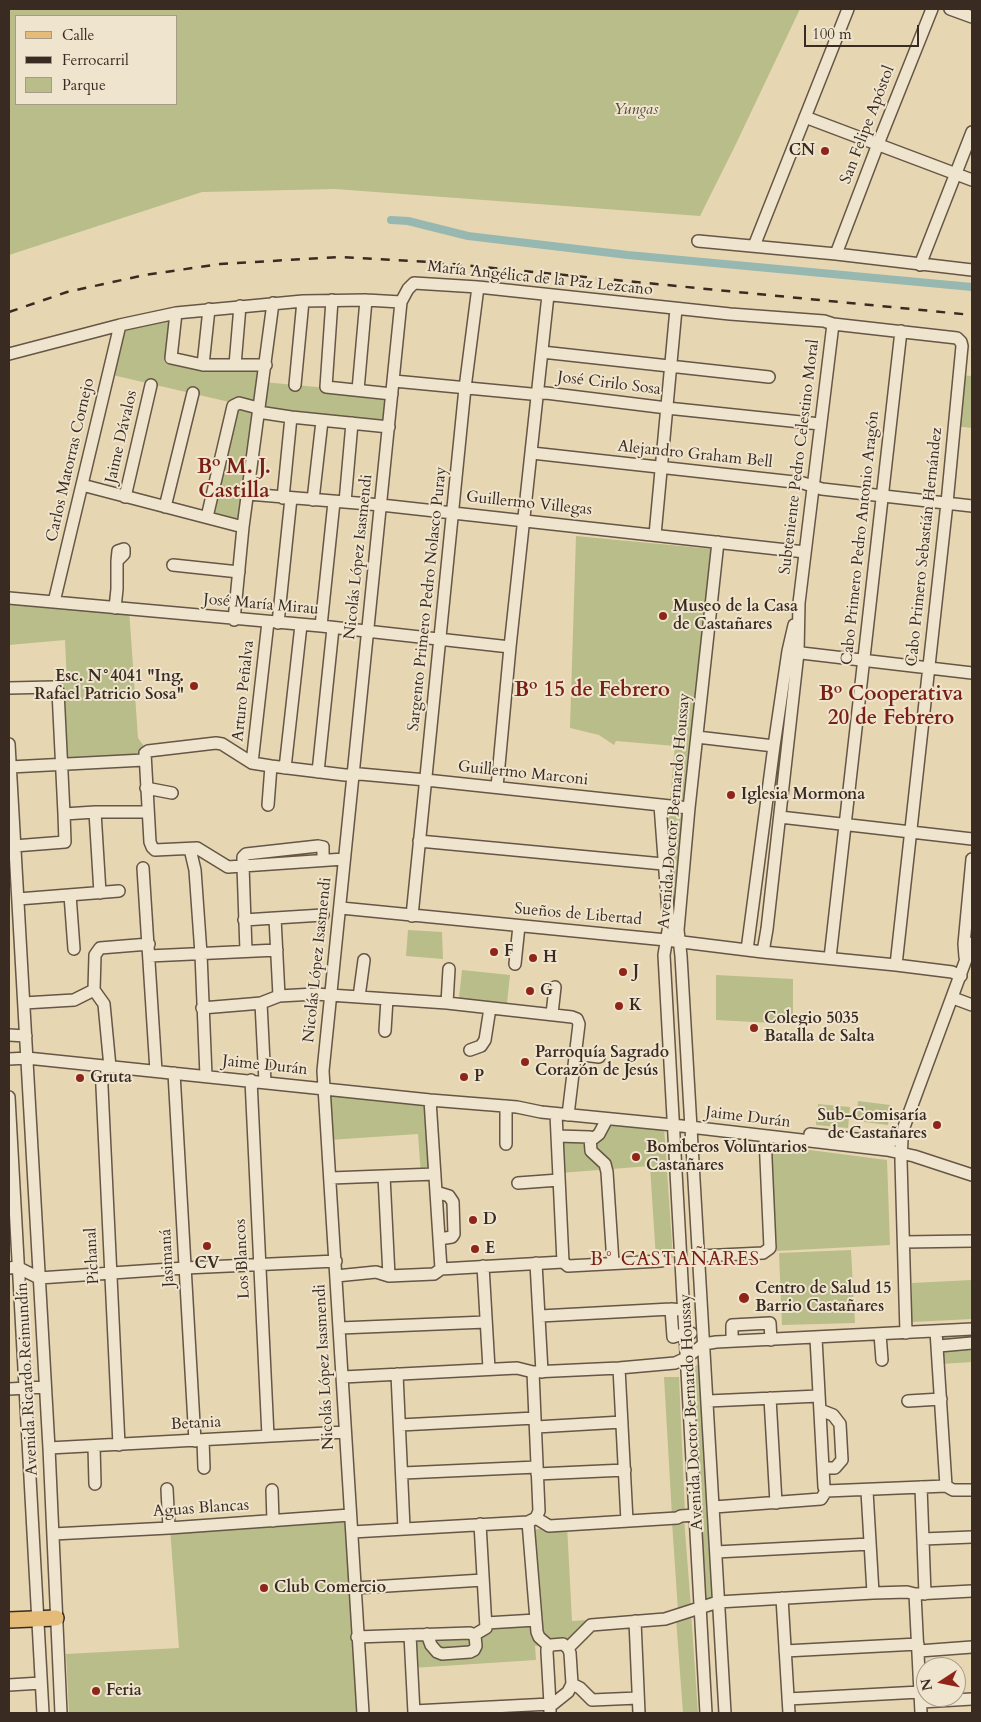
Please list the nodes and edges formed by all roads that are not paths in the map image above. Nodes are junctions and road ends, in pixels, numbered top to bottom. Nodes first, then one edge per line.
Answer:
1 (848, 9) edge
2 (932, 9) edge
3 (950, 9) edge
4 (972, 17) edge
5 (805, 117) junction
6 (972, 132) edge
7 (878, 144) junction
8 (956, 174) junction
9 (972, 180) edge
10 (698, 241) dead end
11 (754, 246) junction
12 (836, 254) junction
13 (920, 264) junction
14 (972, 270) edge
15 (478, 287) junction
16 (548, 295) junction
17 (332, 300) junction
18 (366, 300) junction
19 (303, 301) junction
20 (401, 302) junction
21 (273, 303) junction
22 (240, 306) junction
23 (209, 309) junction
24 (676, 309) junction
25 (176, 313) junction
26 (833, 324) junction
27 (120, 325) junction
28 (901, 331) junction
29 (961, 342) joint
30 (542, 352) junction
31 (9, 354) edge
32 (203, 365) junction
33 (235, 365) junction
34 (266, 365) junction
35 (670, 367) junction
36 (960, 375) junction
37 (972, 376) edge
38 (769, 377) dead end
39 (394, 381) junction
40 (151, 385) dead end
41 (296, 385) dead end
42 (465, 388) junction
43 (358, 390) junction
44 (193, 392) dead end
45 (392, 394) junction
46 (538, 394) junction
47 (667, 408) junction
48 (258, 410) junction
49 (291, 417) junction
50 (322, 421) junction
51 (352, 423) junction
52 (820, 424) junction
53 (389, 427) junction
54 (532, 453) junction
55 (661, 468) junction
56 (82, 486) junction
57 (813, 486) junction
58 (248, 494) junction
59 (882, 496) junction
60 (125, 497) junction
61 (287, 498) junction
62 (314, 500) junction
63 (340, 502) junction
64 (946, 503) junction
65 (381, 505) junction
66 (972, 506) edge
67 (165, 507) junction
68 (453, 513) junction
69 (207, 517) junction
70 (524, 520) junction
71 (243, 527) junction
72 (655, 535) junction
73 (718, 542) junction
74 (805, 552) junction
75 (117, 561) dead end
76 (173, 565) dead end
77 (239, 572) junction
78 (9, 598) edge
79 (54, 602) junction
80 (115, 608) junction
81 (234, 620) junction
82 (273, 622) junction
83 (301, 625) junction
84 (327, 627) junction
85 (367, 631) junction
86 (440, 640) junction
87 (510, 647) junction
88 (793, 652) junction
89 (863, 660) junction
90 (929, 668) junction
91 (972, 673) edge
92 (9, 688) edge
93 (697, 737) junction
94 (9, 744) edge
95 (774, 746) junction
96 (146, 755) junction
97 (772, 759) junction
98 (61, 763) junction
99 (252, 763) junction
100 (271, 766) junction
101 (10, 767) junction
102 (285, 768) junction
103 (318, 772) junction
104 (353, 774) junction
105 (785, 778) junction
106 (426, 780) junction
107 (146, 788) junction
108 (497, 788) junction
109 (172, 793) dead end
110 (268, 805) dead end
111 (660, 805) junction
112 (689, 808) junction
113 (95, 812) junction
114 (148, 812) junction
115 (64, 814) junction
116 (780, 818) junction
117 (846, 826) junction
118 (910, 832) junction
119 (972, 839) edge
120 (419, 841) junction
121 (14, 846) junction
122 (190, 849) junction
123 (776, 854) junction
124 (759, 858) junction
125 (344, 859) junction
126 (972, 859) edge
127 (663, 864) junction
128 (243, 866) junction
129 (143, 868) dead end
130 (119, 891) dead end
131 (100, 893) junction
132 (70, 895) junction
133 (18, 899) junction
134 (340, 908) junction
135 (14, 912) edge
136 (323, 915) dead end
137 (412, 916) junction
138 (275, 918) junction
139 (244, 920) junction
140 (520, 926) junction
141 (666, 940) junction
142 (679, 941) junction
143 (972, 943) edge
144 (74, 949) dead end
145 (149, 950) junction
146 (277, 950) junction
147 (747, 950) junction
148 (246, 951) junction
149 (763, 952) junction
150 (201, 954) junction
151 (830, 958) junction
152 (364, 960) dead end
153 (966, 961) junction
154 (516, 964) dead end
155 (896, 965) junction
156 (449, 969) dead end
157 (961, 976) junction
158 (555, 987) dead end
159 (94, 990) junction
160 (332, 995) junction
161 (279, 996) junction
162 (358, 997) junction
163 (953, 998) junction
164 (387, 999) junction
165 (24, 1002) junction
166 (261, 1003) junction
167 (447, 1003) junction
168 (972, 1005) edge
169 (202, 1008) junction
170 (490, 1008) junction
171 (552, 1014) junction
172 (385, 1030) dead end
173 (9, 1035) edge
174 (26, 1036) junction
175 (470, 1050) dead end
176 (576, 1054) junction
177 (599, 1057) dead end
178 (27, 1058) junction
179 (9, 1059) edge
180 (106, 1066) junction
181 (156, 1071) junction
182 (174, 1073) junction
183 (206, 1076) junction
184 (251, 1080) junction
185 (265, 1082) junction
186 (325, 1088) junction
187 (9, 1097) edge
188 (430, 1100) junction
189 (512, 1107) junction
190 (569, 1111) junction
191 (556, 1114) junction
192 (608, 1119) junction
193 (673, 1122) junction
194 (690, 1124) junction
195 (557, 1136) junction
196 (590, 1137) junction
197 (765, 1137) junction
198 (902, 1139) junction
199 (506, 1144) dead end
200 (901, 1153) junction
201 (435, 1174) junction
202 (972, 1175) edge
203 (384, 1176) junction
204 (331, 1178) junction
205 (559, 1180) junction
206 (518, 1183) dead end
207 (436, 1192) junction
208 (439, 1239) junction
209 (972, 1241) edge
210 (904, 1242) junction
211 (699, 1256) junction
212 (336, 1261) junction
213 (661, 1261) dead end
214 (563, 1262) junction
215 (536, 1263) junction
216 (613, 1263) junction
217 (259, 1265) junction
218 (483, 1266) junction
219 (13, 1268) edge
220 (185, 1268) junction
221 (441, 1269) junction
222 (110, 1274) junction
223 (336, 1276) junction
224 (389, 1276) junction
225 (39, 1278) junction
226 (671, 1309) junction
227 (683, 1310) junction
228 (540, 1316) junction
229 (486, 1322) junction
230 (21, 1328) junction
231 (340, 1328) junction
232 (972, 1328) edge
233 (9, 1329) edge
234 (936, 1331) junction
235 (703, 1332) junction
236 (686, 1333) junction
237 (906, 1333) junction
238 (880, 1334) junction
239 (816, 1338) junction
240 (771, 1340) junction
241 (732, 1341) junction
242 (972, 1343) edge
243 (704, 1344) junction
244 (938, 1346) junction
245 (686, 1358) junction
246 (882, 1360) dead end
247 (619, 1368) junction
248 (490, 1369) junction
249 (538, 1372) junction
250 (397, 1374) junction
251 (343, 1377) junction
252 (45, 1387) junction
253 (25, 1388) junction
254 (9, 1389) edge
255 (819, 1396) junction
256 (770, 1398) junction
257 (941, 1399) junction
258 (708, 1401) junction
259 (908, 1402) dead end
260 (820, 1410) junction
261 (622, 1422) junction
262 (536, 1423) junction
263 (400, 1425) junction
264 (345, 1432) junction
265 (268, 1436) junction
266 (199, 1440) junction
267 (119, 1445) junction
268 (94, 1446) junction
269 (48, 1448) junction
270 (204, 1468) dead end
271 (823, 1468) junction
272 (625, 1470) junction
273 (537, 1471) junction
274 (402, 1473) junction
275 (96, 1484) dead end
276 (946, 1486) junction
277 (921, 1487) junction
278 (167, 1489) dead end
279 (272, 1490) dead end
280 (867, 1490) junction
281 (972, 1490) edge
282 (826, 1491) junction
283 (776, 1503) junction
284 (714, 1507) junction
285 (350, 1515) junction
286 (694, 1515) junction
287 (273, 1520) junction
288 (532, 1520) junction
289 (627, 1521) junction
290 (480, 1524) junction
291 (170, 1528) junction
292 (404, 1528) junction
293 (352, 1532) junction
294 (53, 1534) junction
295 (972, 1537) edge
296 (923, 1539) junction
297 (870, 1544) junction
298 (716, 1552) junction
299 (483, 1580) junction
300 (355, 1588) junction
301 (972, 1591) edge
302 (873, 1593) junction
303 (920, 1594) junction
304 (782, 1598) junction
305 (718, 1602) junction
306 (700, 1607) junction
307 (56, 1618) junction
308 (38, 1619) junction
309 (9, 1620) edge
310 (536, 1620) junction
311 (635, 1621) junction
312 (486, 1623) junction
313 (428, 1634) junction
314 (410, 1635) junction
315 (474, 1635) junction
316 (357, 1637) junction
317 (549, 1646) junction
318 (918, 1647) junction
319 (972, 1647) edge
320 (568, 1648) junction
321 (785, 1651) junction
322 (918, 1657) edge
323 (41, 1683) junction
324 (572, 1684) junction
325 (9, 1685) edge
326 (638, 1698) junction
327 (788, 1699) junction
328 (916, 1702) edge
329 (550, 1709) edge
330 (414, 1712) edge
331 (43, 1713) edge
332 (61, 1713) edge
333 (363, 1713) edge
334 (639, 1713) edge
335 (706, 1713) edge
336 (725, 1713) edge
337 (788, 1713) edge

1 - 5 street
2 - 7 street, San Felipe Apóstol
3 - 4 street
5 - 7 street
5 - 11 street
6 - 8 street
7 - 8 street
7 - 12 street, San Felipe Apóstol
8 - 9 street
8 - 13 street
10 - 11 street
11 - 12 street
12 - 13 street
13 - 14 street
15 - 16 street, María Angélica de la Paz Lezcano
15 - 20 street, María Angélica de la Paz Lezcano
15 - 42 street, Sargento Primero Pedro Nolasco Puray
16 - 24 street, María Angélica de la Paz Lezcano
16 - 30 street
17 - 18 street
17 - 19 street
17 - 43 street
18 - 20 street
18 - 43 street
19 - 21 street
19 - 41 street
20 - 39 street, Nicolás López Isasmendi
21 - 22 street
21 - 34 street
22 - 23 street
22 - 33 street
23 - 25 street
23 - 32 street
24 - 26 street, María Angélica de la Paz Lezcano
24 - 35 street
25 - 27 street
25 - 32 street
26 - 28 street, María Angélica de la Paz Lezcano
26 - 52 street, Subteniente Pedro Celestino Moral
27 - 31 street
27 - 56 street, Carlos Matorras Cornejo
28 - 29 street, María Angélica de la Paz Lezcano
28 - 59 street, Cabo Primero Pedro Antonio Aragón
29 - 36 street, Cabo Primero Sebastián Hernández
30 - 35 street
30 - 46 street
32 - 33 street
33 - 34 street
34 - 48 street
35 - 38 street
35 - 47 street
36 - 37 street
36 - 64 street, Cabo Primero Sebastián Hernández
39 - 42 street, José Cirilo Sosa
39 - 45 street, Nicolás López Isasmendi
40 - 60 street, Jaime Dávalos
42 - 46 street, José Cirilo Sosa
42 - 68 street, Sargento Primero Pedro Nolasco Puray
43 - 45 street
44 - 67 street
45 - 53 street, Nicolás López Isasmendi
46 - 47 street, José Cirilo Sosa
46 - 54 street
47 - 52 street, José Cirilo Sosa
47 - 55 street
48 - 49 street
48 - 58 street
48 - 69 street
49 - 50 street
49 - 61 street, Arturo Peñalva
50 - 51 street
50 - 62 street
51 - 53 street
51 - 63 street
52 - 57 street, Subteniente Pedro Celestino Moral
53 - 65 street, Nicolás López Isasmendi
54 - 55 street, Alejandro Graham Bell
54 - 70 street
55 - 57 street, Alejandro Graham Bell
55 - 72 street
56 - 60 street
56 - 79 street, Carlos Matorras Cornejo
57 - 59 street, Alejandro Graham Bell
57 - 74 street, Subteniente Pedro Celestino Moral
58 - 61 street, Guillermo Villegas
58 - 71 street
59 - 64 street, Alejandro Graham Bell
59 - 89 street, Cabo Primero Pedro Antonio Aragón
60 - 67 street
61 - 62 street, Guillermo Villegas
61 - 82 street, Arturo Peñalva
62 - 63 street, Guillermo Villegas
63 - 65 street, Guillermo Villegas
63 - 84 street
64 - 66 street, Alejandro Graham Bell
64 - 90 street, Cabo Primero Sebastián Hernández
65 - 68 street, Guillermo Villegas
65 - 85 street, Nicolás López Isasmendi
67 - 69 street
68 - 70 street, Guillermo Villegas
68 - 86 street, Sargento Primero Pedro Nolasco Puray
69 - 71 street
70 - 72 street, Guillermo Villegas
70 - 87 street
71 - 77 street
72 - 73 street, Guillermo Villegas
73 - 74 street, Guillermo Villegas
73 - 93 street, Avenida Doctor Bernardo Houssay
74 - 88 street, Subteniente Pedro Celestino Moral
75 - 80 street
76 - 77 street
77 - 81 street
78 - 79 street, José María Mirau
79 - 80 street, José María Mirau
80 - 81 street, José María Mirau
81 - 82 street, José María Mirau
82 - 83 street, José María Mirau
82 - 99 street, Arturo Peñalva
83 - 84 street, José María Mirau
83 - 102 street
84 - 85 street, José María Mirau
84 - 103 street
85 - 86 street, José María Mirau
85 - 104 street, Nicolás López Isasmendi
86 - 87 street, José María Mirau
86 - 106 street, Sargento Primero Pedro Nolasco Puray
87 - 108 street
88 - 89 street
88 - 95 street
88 - 105 street, Subteniente Pedro Celestino Moral
89 - 90 street
89 - 117 street, Cabo Primero Pedro Antonio Aragón
90 - 91 street
90 - 118 street, Cabo Primero Sebastián Hernández
92 - 98 street
93 - 95 street
93 - 112 street, Avenida Doctor Bernardo Houssay
94 - 101 street, Avenida Ricardo Reimundín
95 - 97 street
96 - 98 street
96 - 99 street
96 - 107 street
97 - 105 street
97 - 124 street
98 - 101 street
98 - 115 street
99 - 100 street, Guillermo Marconi
100 - 102 street, Guillermo Marconi
100 - 110 street
101 - 121 street, Avenida Ricardo Reimundín
102 - 103 street, Guillermo Marconi
103 - 104 street, Guillermo Marconi
104 - 106 street, Guillermo Marconi
104 - 125 street, Nicolás López Isasmendi
105 - 116 street, Subteniente Pedro Celestino Moral
106 - 108 street, Guillermo Marconi
106 - 120 street, Sargento Primero Pedro Nolasco Puray
107 - 109 street
107 - 114 street
108 - 111 street, Guillermo Marconi
111 - 112 street, Guillermo Marconi
111 - 127 street, Avenida Doctor Bernardo Houssay
112 - 142 street, Avenida Doctor Bernardo Houssay
113 - 114 street
113 - 115 street
113 - 131 street
114 - 122 street
115 - 121 street
116 - 117 street
116 - 123 street, Subteniente Pedro Celestino Moral
117 - 118 street
117 - 151 street, Cabo Primero Pedro Antonio Aragón
118 - 119 street
118 - 155 street, Cabo Primero Sebastián Hernández
120 - 127 street
120 - 137 street, Sargento Primero Pedro Nolasco Puray
121 - 133 street, Avenida Ricardo Reimundín
122 - 128 street
122 - 150 street
123 - 124 street
123 - 149 street, Subteniente Pedro Celestino Moral
124 - 147 street
125 - 128 street
125 - 134 street, Nicolás López Isasmendi
126 - 153 street
127 - 141 street, Avenida Doctor Bernardo Houssay
128 - 139 street
129 - 145 street
130 - 131 street
131 - 132 street
132 - 133 street
132 - 144 street
133 - 135 street, Avenida Ricardo Reimundín
134 - 137 street, Sueños de Libertad
134 - 160 street, Nicolás López Isasmendi
135 - 165 street, Avenida Ricardo Reimundín
136 - 138 street
137 - 140 street, Sueños de Libertad
138 - 139 street
138 - 146 street
139 - 148 street
140 - 141 street, Sueños de Libertad
140 - 154 street
141 - 142 street, Sueños de Libertad
141 - 193 street, Avenida Doctor Bernardo Houssay
142 - 147 street, Sueños de Libertad
142 - 194 street, Avenida Doctor Bernardo Houssay
143 - 153 street
145 - 150 street
145 - 159 street
145 - 181 street
146 - 148 street
146 - 161 street
147 - 149 street, Sueños de Libertad
148 - 150 street
149 - 151 street, Sueños de Libertad
150 - 169 street
151 - 155 street, Sueños de Libertad
152 - 162 street
153 - 157 street
155 - 157 street, Sueños de Libertad
156 - 167 street
157 - 163 street
158 - 171 street
159 - 165 street
159 - 180 street, Pichanal
160 - 161 street
160 - 162 street
160 - 186 street, Nicolás López Isasmendi
161 - 166 street
162 - 164 street
163 - 168 street
163 - 198 street
164 - 167 street
164 - 172 street
165 - 174 street, Avenida Ricardo Reimundín
166 - 169 street
166 - 185 street
167 - 170 street
169 - 183 street
170 - 171 street
170 - 175 street
171 - 176 street
173 - 174 street
174 - 178 street, Avenida Ricardo Reimundín
176 - 177 street
176 - 190 street
178 - 179 street, Jaime Durán
178 - 180 street, Jaime Durán
178 - 225 street, Avenida Ricardo Reimundín
180 - 181 street, Jaime Durán
180 - 222 street, Pichanal
181 - 182 street, Jaime Durán
182 - 183 street, Jaime Durán
182 - 220 street, Jasimaná
183 - 184 street, Jaime Durán
184 - 185 street, Jaime Durán
184 - 217 street, Los Blancos
185 - 186 street, Jaime Durán
186 - 188 street, Jaime Durán
186 - 204 street, Nicolás López Isasmendi
187 - 219 street, Avenida Ricardo Reimundín
188 - 189 street, Jaime Durán
188 - 201 street
189 - 190 street, Jaime Durán
189 - 191 street, Jaime Durán
189 - 199 street
190 - 191 street, Jaime Durán
190 - 192 street, Jaime Durán
190 - 193 street, Jaime Durán
191 - 195 street
192 - 193 street, Jaime Durán
192 - 196 street
193 - 194 street, Jaime Durán
193 - 227 street, Avenida Doctor Bernardo Houssay
194 - 197 street, Jaime Durán
194 - 198 street, Jaime Durán
194 - 211 street, Avenida Doctor Bernardo Houssay
195 - 196 street
195 - 205 street
196 - 216 street
197 - 200 street, Jaime Durán
197 - 211 street
198 - 200 street
200 - 202 street, Jaime Durán
200 - 210 street
201 - 203 street
201 - 207 street
203 - 204 street
203 - 224 street
204 - 212 street, Nicolás López Isasmendi
205 - 206 street
205 - 214 street
207 - 208 street
207 - 208 street
208 - 221 street
209 - 210 street
210 - 237 street
211 - 235 street, Avenida Doctor Bernardo Houssay
212 - 217 street
212 - 223 street, Nicolás López Isasmendi
213 - 216 street
214 - 215 street
214 - 216 street
215 - 218 street
215 - 228 street
217 - 220 street
217 - 265 street, Los Blancos
218 - 221 street
218 - 229 street
219 - 225 street
219 - 230 street, Avenida Ricardo Reimundín
220 - 222 street
220 - 266 street, Jasimaná
221 - 224 street
222 - 225 street
222 - 267 street, Pichanal
223 - 224 street
223 - 231 street, Nicolás López Isasmendi
225 - 252 street, Avenida Ricardo Reimundín
226 - 227 street
226 - 228 street
226 - 236 street
227 - 236 street, Avenida Doctor Bernardo Houssay
228 - 249 street
229 - 231 street
229 - 248 street
230 - 233 street
230 - 253 street, Avenida Ricardo Reimundín
231 - 251 street, Nicolás López Isasmendi
232 - 234 street
234 - 237 street
234 - 244 street
235 - 236 street
235 - 243 street, Avenida Doctor Bernardo Houssay
236 - 245 street, Avenida Doctor Bernardo Houssay
237 - 238 street
238 - 239 street
238 - 246 street
239 - 240 street
239 - 255 street
240 - 241 street
240 - 241 street
241 - 243 street
242 - 244 street
243 - 245 street
243 - 258 street, Avenida Doctor Bernardo Houssay
244 - 257 street
245 - 247 street
245 - 286 street, Avenida Doctor Bernardo Houssay
247 - 249 street
247 - 261 street
248 - 249 street
248 - 250 street
249 - 262 street
250 - 251 street
250 - 263 street
251 - 264 street, Nicolás López Isasmendi
252 - 253 street
252 - 269 street, Avenida Ricardo Reimundín
253 - 254 street
253 - 308 street, Avenida Ricardo Reimundín
255 - 256 street
255 - 260 street
256 - 258 street
256 - 283 street
257 - 259 street
257 - 276 street
258 - 284 street, Avenida Doctor Bernardo Houssay
260 - 271 street
260 - 271 street
261 - 262 street
261 - 272 street
262 - 263 street
262 - 273 street
263 - 274 street
264 - 265 street, Betania
264 - 285 street, Nicolás López Isasmendi
265 - 266 street, Betania
266 - 267 street, Betania
266 - 270 street, Jasimaná
267 - 268 street, Betania
268 - 269 street, Betania
268 - 275 street
269 - 294 street, Avenida Ricardo Reimundín
271 - 282 street
272 - 273 street
272 - 289 street
273 - 274 street
273 - 288 street
274 - 292 street
276 - 277 street
276 - 281 street
277 - 280 street
277 - 296 street
278 - 291 street
279 - 287 street
280 - 282 street
280 - 297 street
282 - 283 street
283 - 284 street
284 - 298 street, Avenida Doctor Bernardo Houssay
285 - 287 street, Aguas Blancas
285 - 293 street, Nicolás López Isasmendi
286 - 289 street
286 - 306 street, Avenida Doctor Bernardo Houssay
287 - 291 street, Aguas Blancas
288 - 289 street
288 - 290 street
288 - 310 street
290 - 292 street
290 - 299 street
291 - 294 street, Aguas Blancas
292 - 293 street
293 - 300 street, Nicolás López Isasmendi
294 - 307 street, Avenida Ricardo Reimundín
295 - 296 street
296 - 303 street
297 - 298 street
297 - 302 street
298 - 305 street, Avenida Doctor Bernardo Houssay
299 - 300 street
299 - 312 street
300 - 316 street, Nicolás López Isasmendi
301 - 303 street
302 - 303 street
302 - 304 street
303 - 318 street
304 - 305 street
304 - 321 street
305 - 306 street
305 - 336 street, Avenida Doctor Bernardo Houssay
306 - 311 street
306 - 335 street, Avenida Doctor Bernardo Houssay
307 - 308 main road
307 - 332 street, Avenida Ricardo Reimundín
308 - 309 main road
308 - 323 street, Avenida Ricardo Reimundín
310 - 312 street
310 - 317 street
311 - 320 street
311 - 326 street
312 - 315 street
313 - 314 street
313 - 315 street
313 - 315 street
314 - 316 street
314 - 330 street
316 - 333 street, Nicolás López Isasmendi
317 - 320 street
317 - 329 street
318 - 319 street
318 - 321 street
318 - 322 street
320 - 324 street
321 - 327 street
323 - 325 street
323 - 331 street, Avenida Ricardo Reimundín
324 - 326 street
324 - 329 street
326 - 334 street
327 - 328 street
327 - 337 street
329 - 330 street

